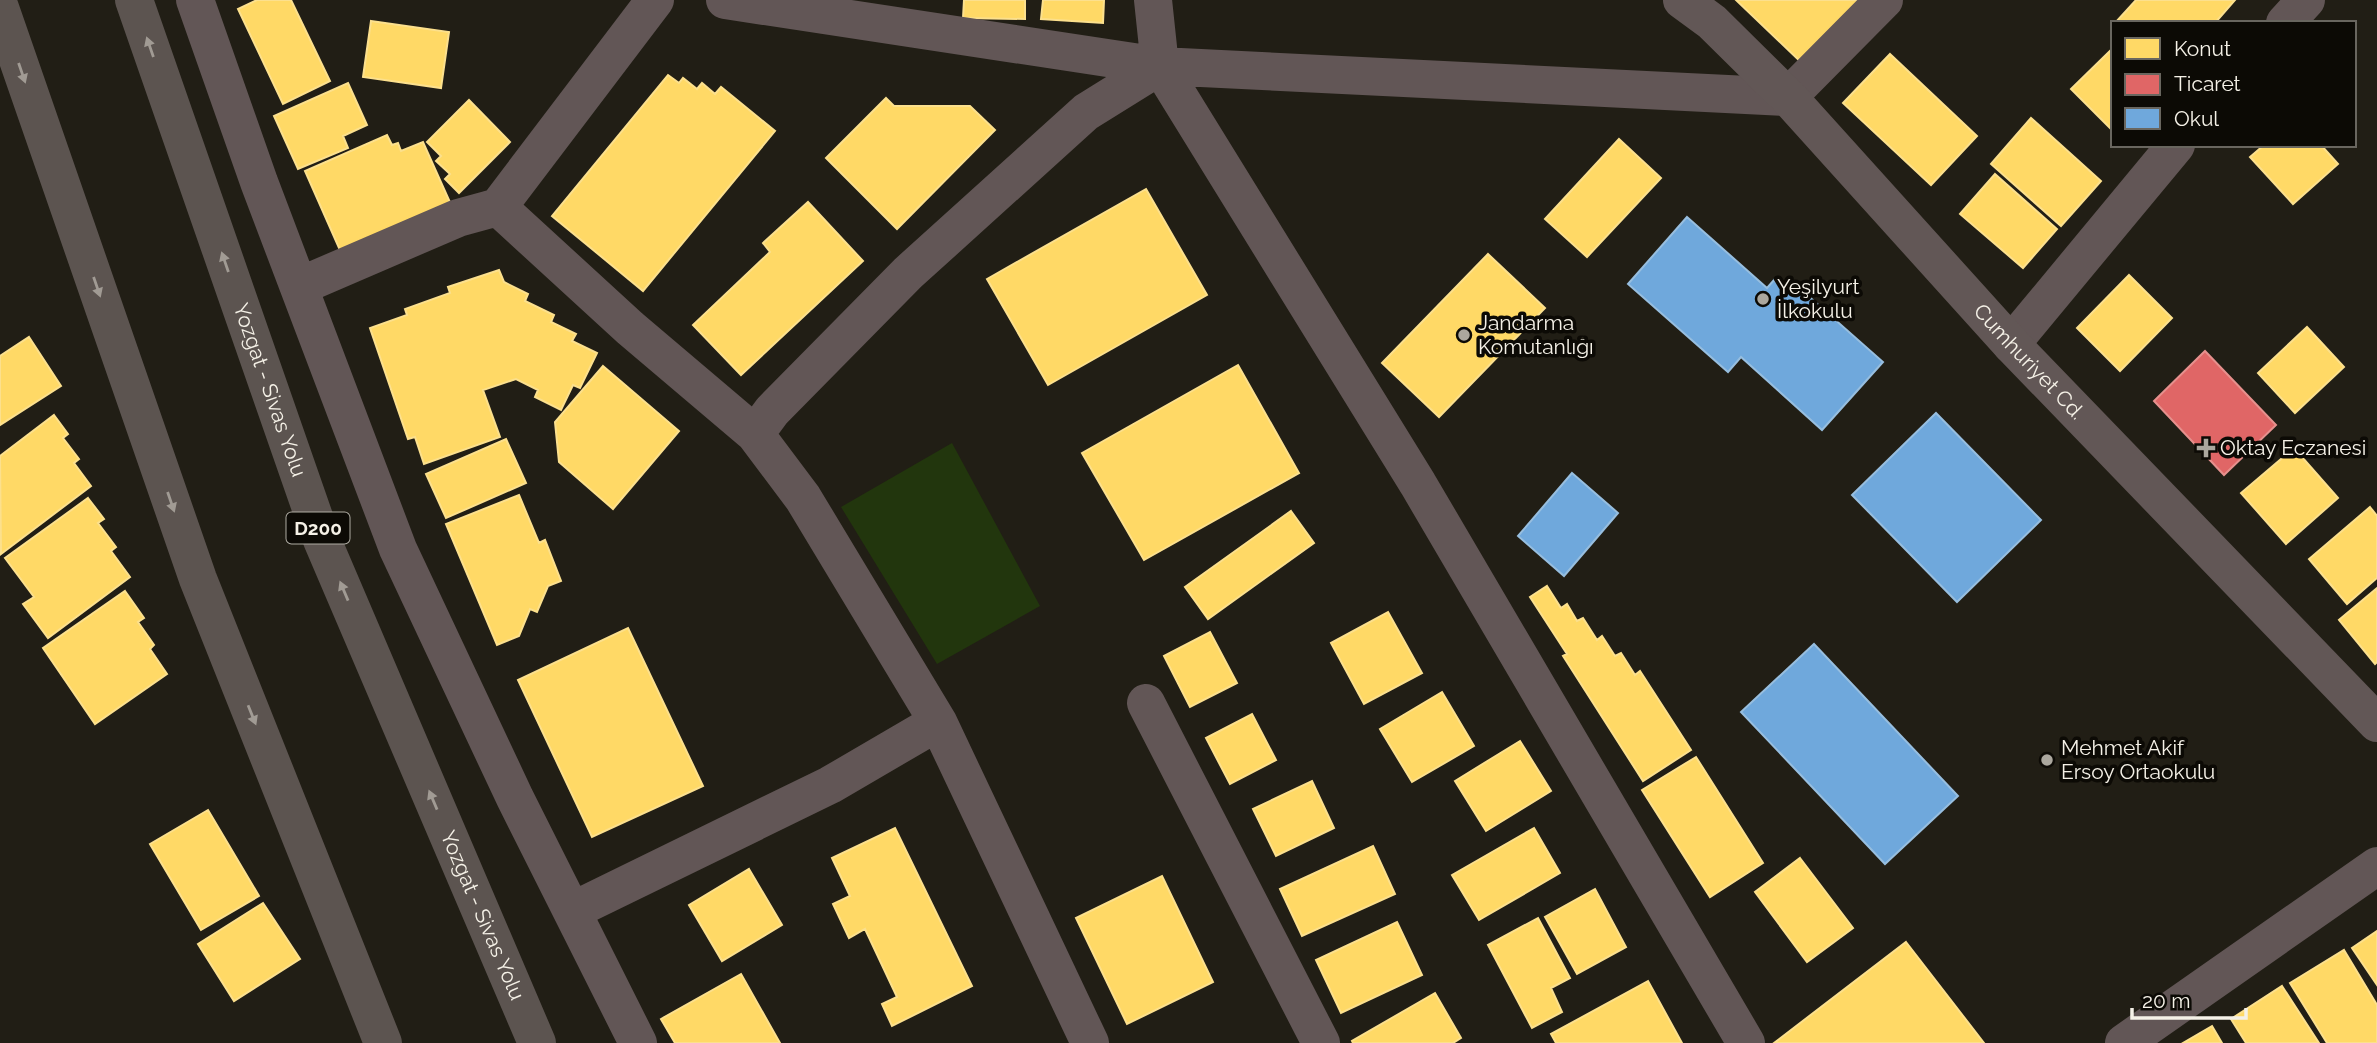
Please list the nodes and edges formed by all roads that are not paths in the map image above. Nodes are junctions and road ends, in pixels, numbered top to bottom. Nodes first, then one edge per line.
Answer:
1 (134, 0) edge
2 (195, 0) edge
3 (655, 0) edge
4 (725, 0) edge
5 (1153, 0) edge
6 (1682, 0) edge
7 (1884, 0) edge
8 (2306, 0) edge
9 (0, 8) edge
10 (2287, 21) edge
11 (1160, 66) junction
12 (1788, 97) junction
13 (2174, 147) edge
14 (498, 206) junction
15 (300, 286) junction
16 (2011, 344) junction
17 (755, 434) junction
18 (1146, 703) dead end
19 (938, 722) junction
20 (2377, 723) edge
21 (2377, 866) edge
22 (572, 911) junction
23 (383, 1043) edge
24 (537, 1043) edge
25 (638, 1043) edge
26 (1090, 1043) edge
27 (1321, 1043) edge
28 (1746, 1043) edge
29 (2123, 1043) edge

24 -> 1 highway, Yozgat - Sivas Yolu / D200
2 - 15 street
3 - 14 street
4 - 11 street
5 - 11 street
6 - 12 main road, Cumhuriyet Cd.
7 - 12 street
8 - 10 street
9 -> 23 highway
11 - 12 street
11 - 17 street
11 - 28 street
12 - 16 main road, Cumhuriyet Cd.
13 - 16 street
14 - 15 street
14 - 17 street
15 - 22 street
16 - 20 main road, Cumhuriyet Cd.
17 - 19 street
18 - 27 street
19 - 22 street
19 - 26 street
21 - 29 street
22 - 25 street

